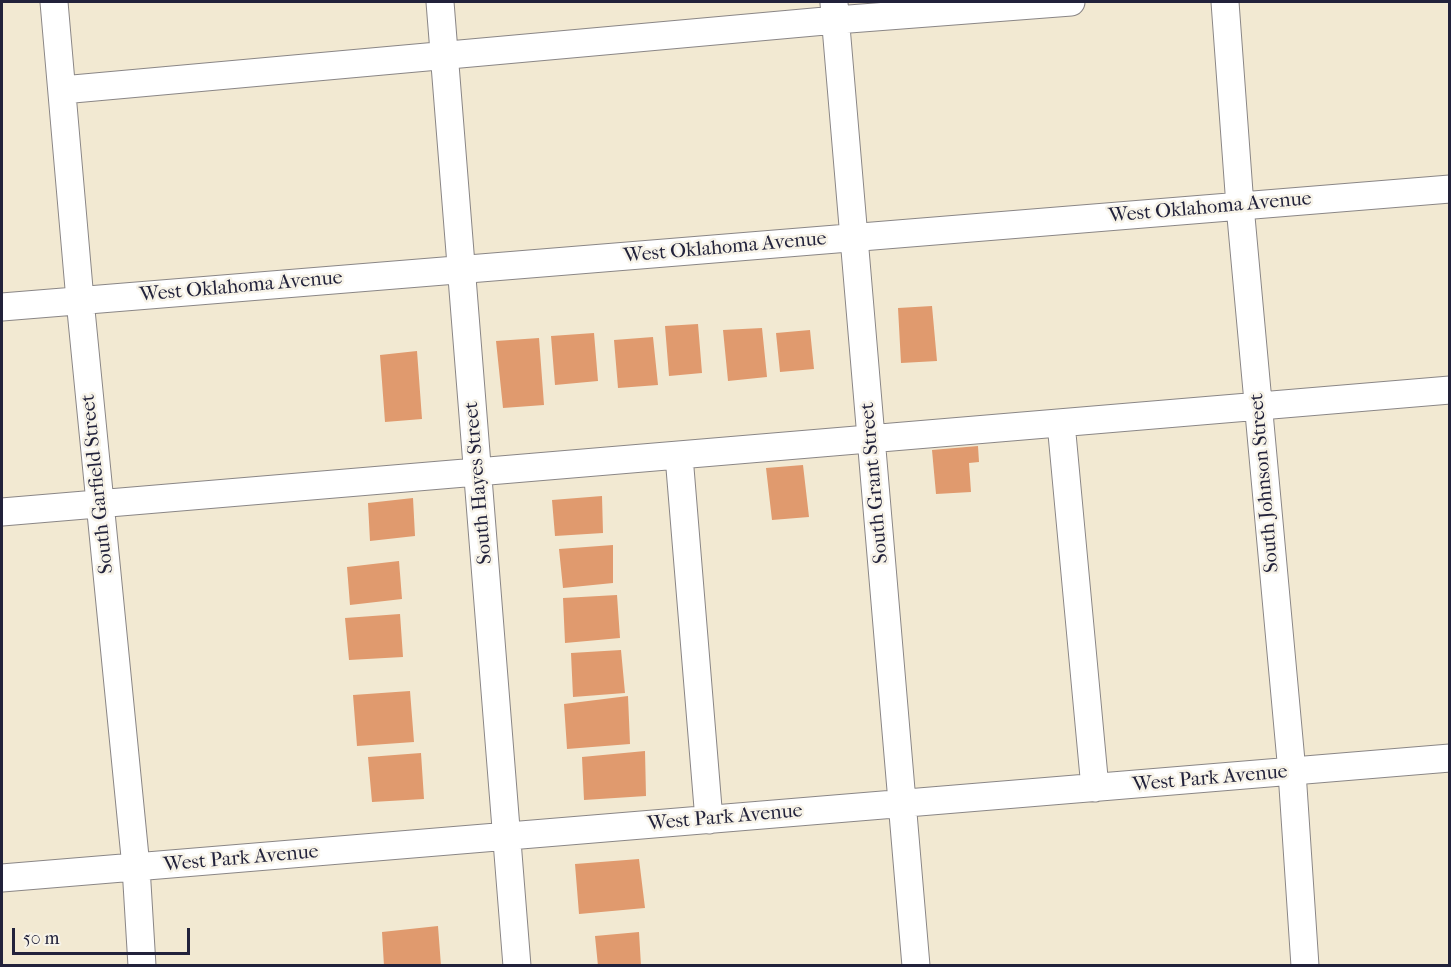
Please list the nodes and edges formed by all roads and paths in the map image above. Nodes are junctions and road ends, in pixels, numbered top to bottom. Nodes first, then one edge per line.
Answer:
1 (54, 2) edge
2 (440, 2) edge
3 (1071, 2) edge
4 (1225, 2) edge
5 (835, 11) edge
6 (444, 56) junction
7 (62, 90) junction
8 (1449, 189) edge
9 (1240, 206) junction
10 (854, 237) junction
11 (461, 269) junction
12 (80, 300) junction
13 (2, 307) edge
14 (1449, 390) edge
15 (1258, 405) junction
16 (1061, 423) junction
17 (872, 440) junction
18 (679, 456) junction
19 (478, 472) junction
20 (100, 503) junction
21 (2, 512) edge
22 (1449, 758) edge
23 (1292, 772) junction
24 (1095, 788) junction
25 (903, 804) junction
26 (709, 820) junction
27 (507, 837) junction
28 (136, 867) junction
29 (2, 878) edge
30 (142, 966) edge
31 (517, 966) edge
32 (916, 966) edge
33 (1305, 966) edge

1 - 7 street, South Garfield Street
2 - 6 street, South Hayes Street
3 - 5 street
4 - 9 street, South Johnson Street
5 - 6 street
5 - 10 street, South Grant Street
6 - 7 street
6 - 11 street, South Hayes Street
7 - 12 street, South Garfield Street
8 - 9 street, West Oklahoma Avenue
9 - 10 street, West Oklahoma Avenue
9 - 15 street, South Johnson Street
10 - 11 street, West Oklahoma Avenue
10 - 17 street, South Grant Street
11 - 12 street, West Oklahoma Avenue
11 - 19 street, South Hayes Street
12 - 13 street, West Oklahoma Avenue
12 - 20 street, South Garfield Street
14 - 15 street
15 - 16 street
15 - 23 street, South Johnson Street
16 - 17 street
16 - 24 street
17 - 18 street
17 - 25 street, South Grant Street
18 - 19 street
18 - 26 street
19 - 20 street
19 - 27 street, South Hayes Street
20 - 21 street
20 - 28 street, South Garfield Street
22 - 23 street, West Park Avenue
23 - 24 street, West Park Avenue
23 - 33 street, South Johnson Street
24 - 25 street, West Park Avenue
25 - 26 street, West Park Avenue
25 - 32 street, South Grant Street
26 - 27 street, West Park Avenue
27 - 28 street, West Park Avenue
27 - 31 street, South Hayes Street
28 - 29 street, West Park Avenue
28 - 30 street, South Garfield Street

